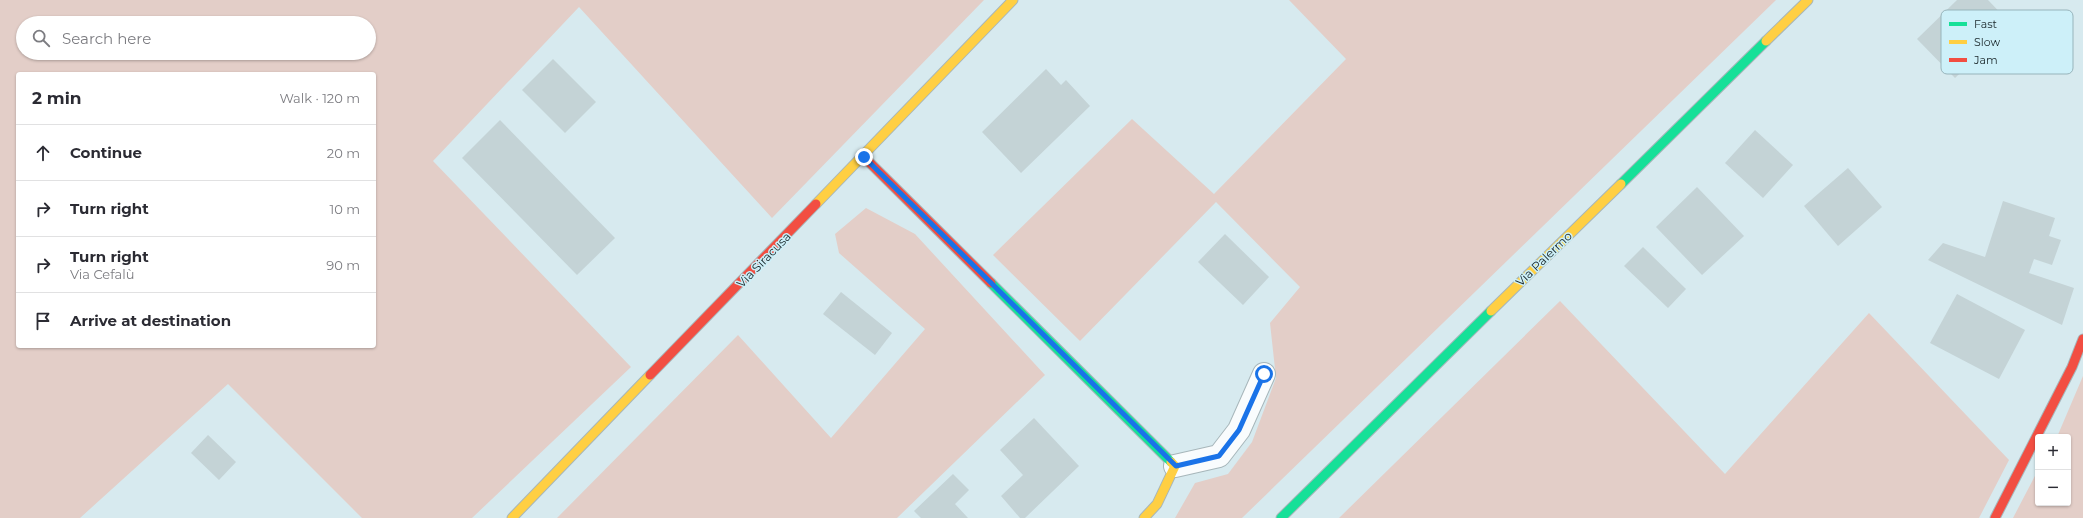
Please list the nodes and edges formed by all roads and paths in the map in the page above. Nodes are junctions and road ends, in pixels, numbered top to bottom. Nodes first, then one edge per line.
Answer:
1 (1014, 0) edge
2 (1808, 0) edge
3 (864, 157) junction
4 (2083, 339) edge
5 (1264, 374) dead end
6 (1176, 466) junction
7 (512, 518) edge
8 (1144, 518) edge
9 (1281, 518) edge
10 (1995, 518) edge

1 - 3 street, Via Siracusa
2 - 9 street, Via Palermo
3 - 6 street
3 - 7 street, Via Siracusa
4 - 10 street
5 - 6 street
6 - 8 street

